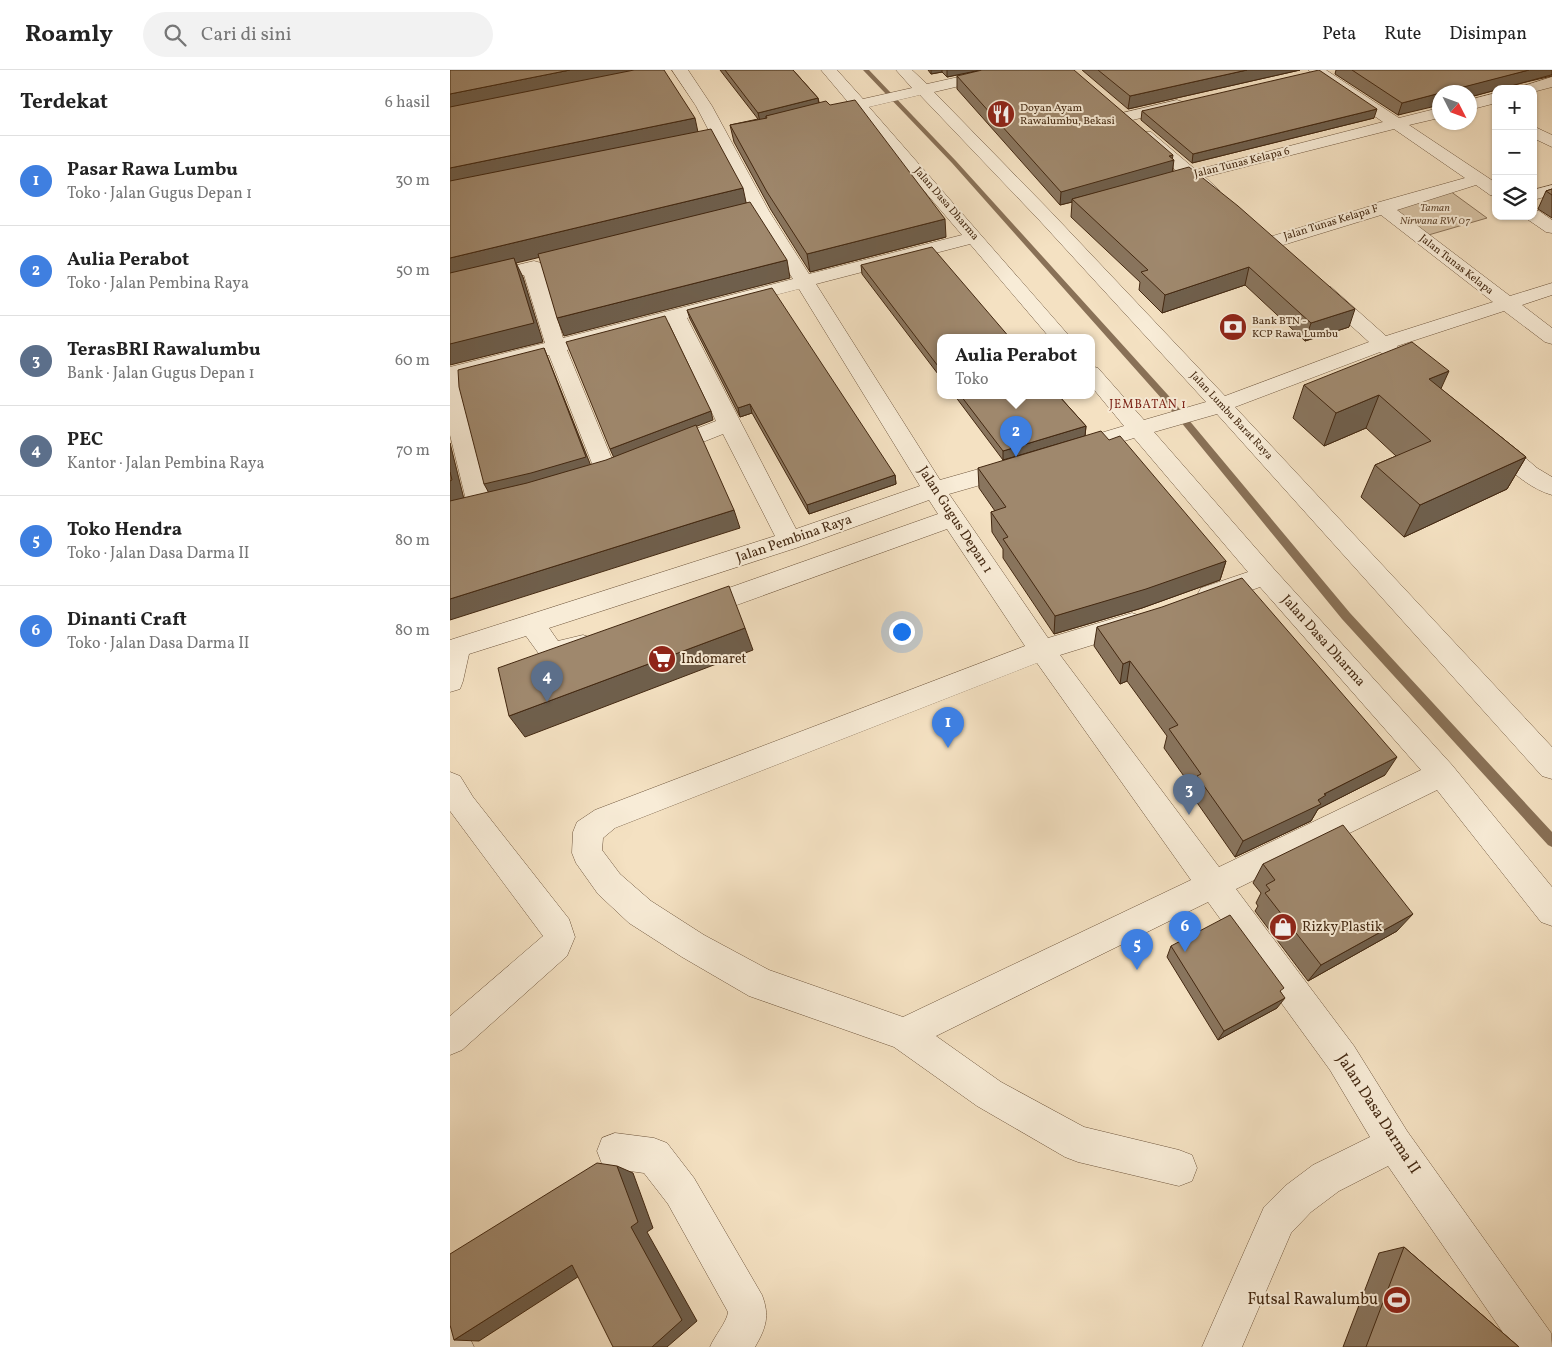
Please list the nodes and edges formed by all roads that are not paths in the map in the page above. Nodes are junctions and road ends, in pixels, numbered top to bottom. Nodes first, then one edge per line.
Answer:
1 (829, 70) edge
2 (904, 70) edge
3 (1010, 70) edge
4 (681, 71) edge
5 (1317, 72) edge
6 (663, 77) edge
7 (1552, 82) edge
8 (1537, 86) edge
9 (916, 91) junction
10 (1189, 103) edge
11 (857, 104) junction
12 (1432, 115) edge
13 (802, 118) edge
14 (1398, 123) junction
15 (1537, 133) edge
16 (738, 134) edge
17 (720, 139) junction
18 (1552, 142) edge
19 (701, 143) edge
20 (1193, 175) junction
21 (1479, 180) junction
22 (1167, 182) edge
23 (1492, 188) edge
24 (1552, 190) edge
25 (1537, 194) edge
26 (1222, 200) edge
27 (1382, 207) junction
28 (760, 211) junction
29 (1065, 211) dead end
30 (741, 216) edge
31 (1046, 217) junction
32 (1537, 218) edge
33 (1552, 228) edge
34 (975, 237) junction
35 (1284, 256) edge
36 (553, 262) edge
37 (534, 271) junction
38 (802, 280) junction
39 (1312, 281) edge
40 (450, 288) edge
41 (1552, 289) edge
42 (1507, 304) junction
43 (674, 315) junction
44 (1058, 334) edge
45 (1552, 338) edge
46 (1382, 344) junction
47 (556, 347) junction
48 (1412, 370) edge
49 (450, 375) edge
50 (1095, 377) edge
51 (1216, 406) junction
52 (729, 424) junction
53 (1142, 427) junction
54 (1478, 428) edge
55 (1552, 487) edge
56 (934, 490) junction
57 (457, 510) edge
58 (952, 518) junction
59 (790, 540) junction
60 (720, 564) junction
61 (1265, 576) junction
62 (734, 597) junction
63 (1184, 605) edge
64 (1157, 614) edge
65 (677, 616) edge
66 (532, 625) junction
67 (601, 640) edge
68 (454, 649) edge
69 (1042, 650) junction
70 (450, 681) edge
71 (1552, 767) edge
72 (1442, 774) junction
73 (450, 785) edge
74 (1213, 886) junction
75 (1552, 911) edge
76 (904, 1034) junction
77 (450, 1038) edge
78 (1394, 1144) junction
79 (615, 1151) dead end
80 (1179, 1168) dead end
81 (450, 1343) edge
82 (454, 1347) edge
83 (730, 1347) edge
84 (1222, 1347) edge
85 (1537, 1347) edge

1 - 11 street, Jalan Dasa Dharma
2 - 9 street, Jalan Lumbu Barat Raya
3 - 9 street
4 - 6 street
4 - 17 street, Jalan Gugus Depan 1
5 - 14 street
7 - 8 street
9 - 11 street
9 - 31 street, Jalan Lumbu Barat Raya
10 - 20 street
11 - 13 street
11 - 34 street, Jalan Dasa Dharma
12 - 14 street, Jalan Tunas Kelapa 6
14 - 20 street, Jalan Tunas Kelapa 6
14 - 21 street
15 - 18 street
16 - 17 street
17 - 19 street
17 - 28 street, Jalan Gugus Depan 1
20 - 22 street, Jalan Tunas Kelapa 6
20 - 26 street
21 - 23 street
21 - 27 street, Jalan Tunas Kelapa F
24 - 25 street
27 - 35 street, Jalan Tunas Kelapa F
27 - 42 street, Jalan Tunas Kelapa
28 - 30 street
28 - 38 street, Jalan Gugus Depan 1
29 - 31 street
31 - 51 street, Jalan Lumbu Barat Raya
32 - 33 street
34 - 38 street
34 - 44 street, Jalan Dasa Dharma
36 - 37 street
37 - 40 street
37 - 47 street
38 - 43 street
38 - 56 street, Jalan Gugus Depan 1
39 - 46 street
41 - 42 street, Jalan Pembina Raya
42 - 45 street, Jalan Tunas Kelapa
42 - 46 street, Jalan Pembina Raya
43 - 47 street
43 - 52 street
46 - 48 street
46 - 51 street, Jalan Pembina Raya
47 - 49 street
47 - 52 street
49 - 57 street
50 - 53 street, Jalan Dasa Dharma
51 - 53 street, Jalan Pembina Raya
51 - 71 street, Jalan Lumbu Barat Raya
52 - 59 street
53 - 56 street, Jalan Pembina Raya
53 - 61 street, Jalan Dasa Dharma
54 - 55 street
56 - 58 street, Jalan Gugus Depan 1
56 - 59 street, Jalan Pembina Raya
58 - 62 street
58 - 69 street, Jalan Gugus Depan 1
59 - 60 street, Jalan Pembina Raya
60 - 62 street
60 - 66 street, Jalan Pembina Raya
61 - 63 street
61 - 72 street, Jalan Dasa Dharma
62 - 65 street
64 - 69 street
66 - 67 street
66 - 68 street, Jalan Pembina Raya
68 - 70 street
69 - 74 street, Jalan Gugus Depan 1
69 - 76 street
72 - 74 street
72 - 75 street, Jalan Dasa Dharma
73 - 77 street
74 - 76 street
74 - 78 street, Jalan Dasa Darma II
76 - 80 street
78 - 84 street
78 - 85 street, Jalan Dasa Darma II
79 - 83 street
81 - 82 street

